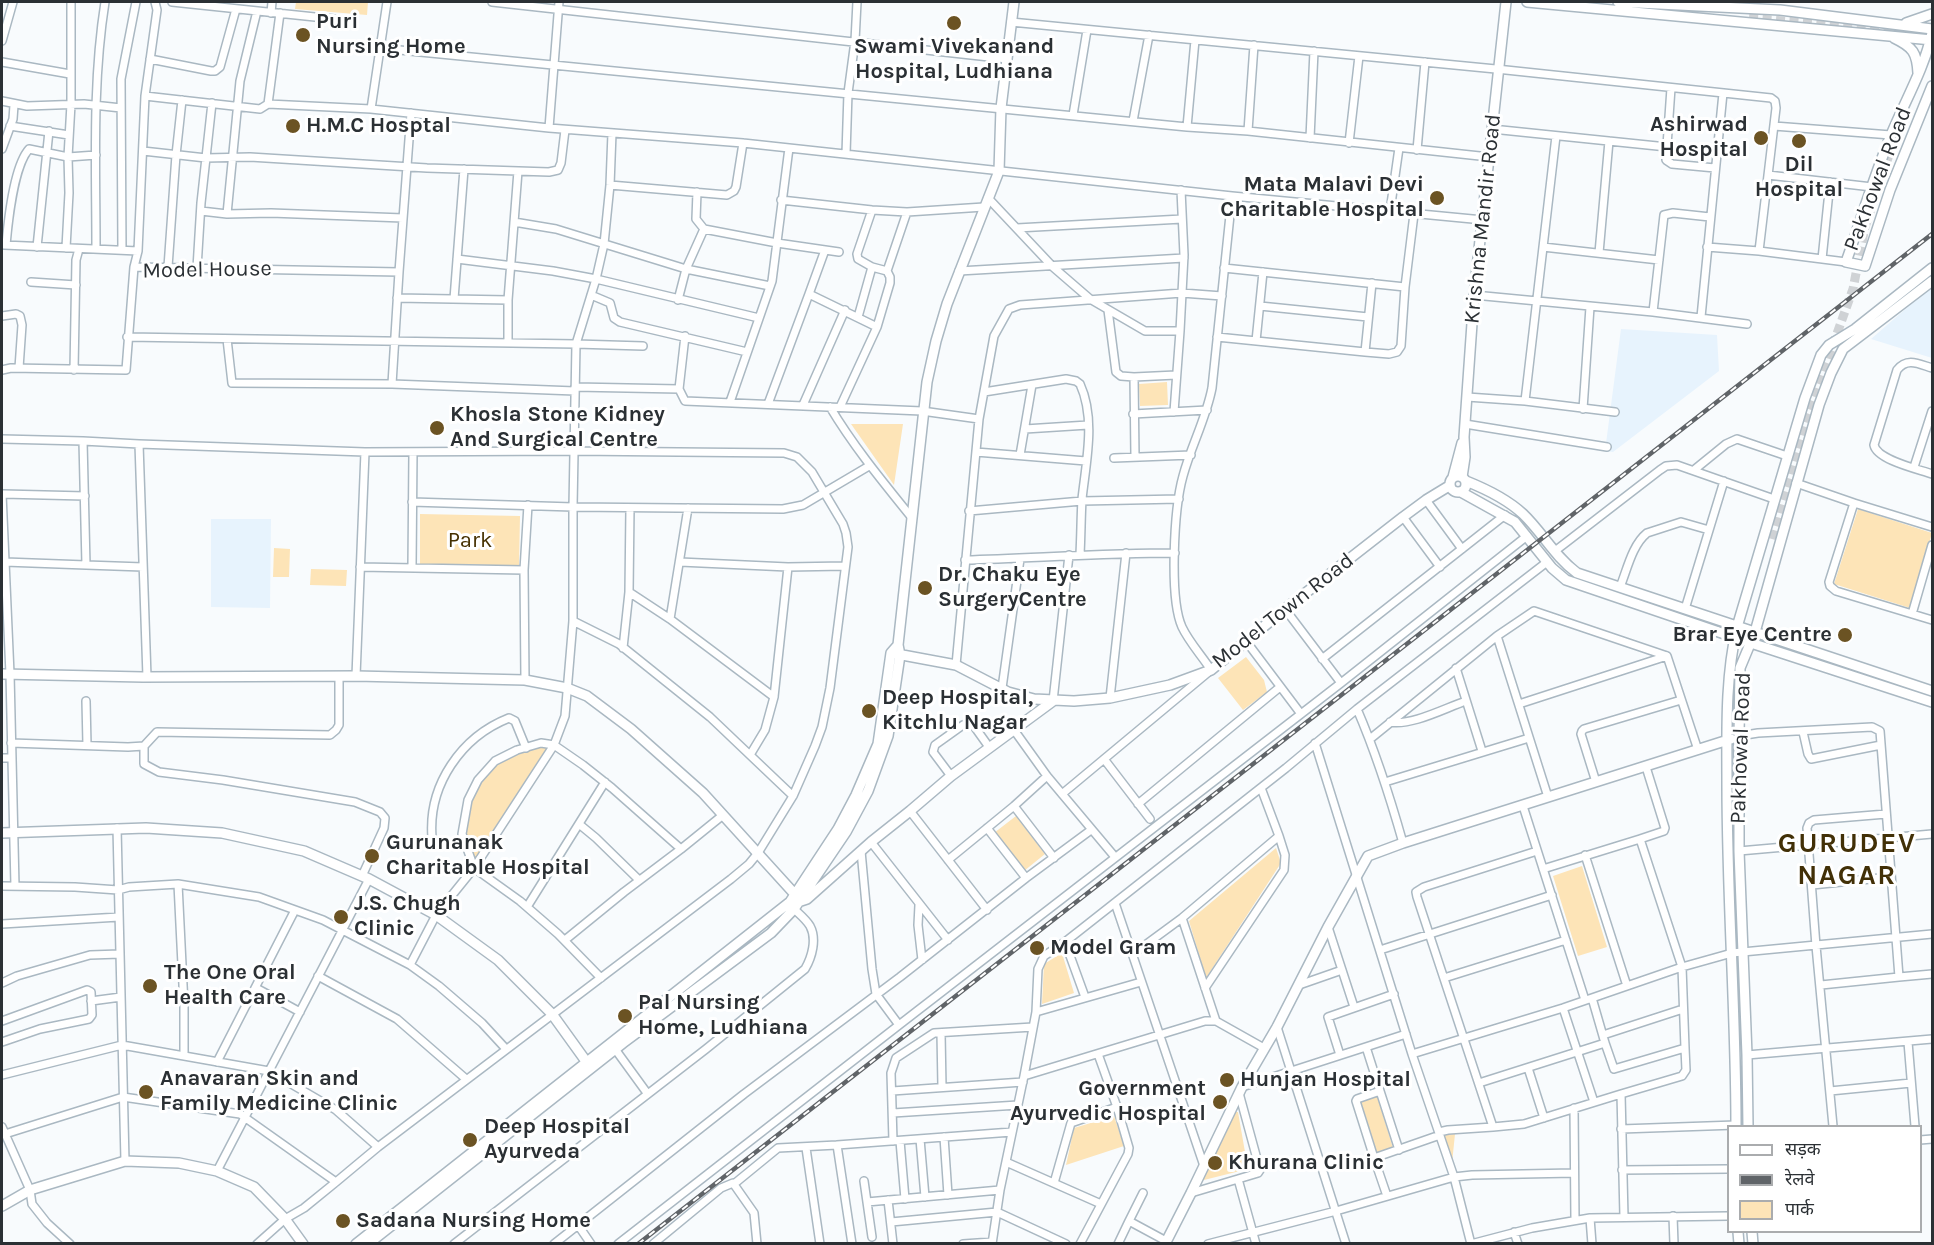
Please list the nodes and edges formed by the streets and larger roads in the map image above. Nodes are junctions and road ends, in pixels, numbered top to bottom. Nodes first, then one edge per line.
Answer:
1 (13, 2) edge
2 (71, 2) edge
3 (105, 2) edge
4 (136, 2) edge
5 (155, 2) edge
6 (172, 2) edge
7 (272, 2) edge
8 (387, 2) edge
9 (492, 2) edge
10 (508, 2) edge
11 (857, 2) edge
12 (1014, 2) edge
13 (1506, 2) edge
14 (1527, 2) edge
15 (1618, 2) edge
16 (217, 4) edge
17 (558, 5) edge
18 (1725, 7) junction
19 (236, 9) junction
20 (257, 11) junction
21 (271, 13) junction
22 (280, 14) junction
23 (1932, 14) edge
24 (1749, 18) tunnel mouth
25 (334, 19) dead end
26 (1732, 19) junction
27 (1011, 22) junction
28 (1901, 24) junction
29 (1087, 30) junction
30 (1149, 35) junction
31 (1888, 35) junction
32 (1932, 38) edge
33 (1195, 40) junction
34 (2, 41) edge
35 (855, 41) junction
36 (1254, 45) junction
37 (379, 48) junction
38 (1314, 51) junction
39 (1007, 56) junction
40 (1359, 56) junction
41 (150, 59) junction
42 (2, 62) edge
43 (1425, 62) junction
44 (554, 65) junction
45 (1925, 66) dead end
46 (1497, 69) junction
47 (70, 74) junction
48 (1918, 75) junction
49 (1932, 86) edge
50 (1671, 88) junction
51 (848, 93) junction
52 (1722, 93) junction
53 (145, 96) junction
54 (182, 100) junction
55 (2, 101) edge
56 (212, 103) junction
57 (71, 104) junction
58 (268, 104) junction
59 (14, 105) junction
60 (96, 106) junction
61 (238, 106) junction
62 (121, 108) junction
63 (1001, 108) junction
64 (370, 109) junction
65 (411, 113) junction
66 (1073, 115) junction
67 (1133, 121) junction
68 (10, 126) junction
69 (1774, 126) junction
70 (1187, 127) junction
71 (549, 128) junction
72 (1492, 129) junction
73 (565, 130) junction
74 (49, 131) junction
75 (1248, 131) junction
76 (612, 133) junction
77 (69, 135) junction
78 (1891, 135) junction
79 (1556, 136) junction
80 (1310, 138) junction
81 (1609, 141) junction
82 (743, 143) junction
83 (1349, 143) junction
84 (1667, 147) junction
85 (789, 148) junction
86 (1399, 148) junction
87 (2, 149) edge
88 (1417, 150) junction
89 (143, 151) junction
90 (47, 152) junction
91 (96, 154) junction
92 (846, 154) junction
93 (176, 155) junction
94 (68, 157) junction
95 (232, 157) junction
96 (1489, 157) junction
97 (206, 158) junction
98 (407, 167) junction
99 (1715, 168) junction
100 (464, 169) junction
101 (518, 171) junction
102 (999, 171) junction
103 (1768, 175) junction
104 (1830, 182) junction
105 (610, 185) junction
106 (1872, 187) junction
107 (1180, 190) junction
108 (697, 192) junction
109 (1232, 196) junction
110 (781, 200) junction
111 (986, 202) junction
112 (872, 210) junction
113 (201, 211) junction
114 (1390, 211) junction
115 (907, 212) junction
116 (227, 214) junction
117 (1414, 214) junction
118 (1710, 217) junction
119 (403, 218) junction
120 (1182, 219) junction
121 (1483, 219) junction
122 (514, 222) junction
123 (1017, 228) junction
124 (704, 229) junction
125 (777, 243) junction
126 (4, 244) edge
127 (604, 244) junction
128 (37, 247) junction
129 (1543, 247) junction
130 (1707, 247) junction
131 (66, 248) junction
132 (79, 249) junction
133 (96, 249) junction
134 (122, 250) junction
135 (825, 250) junction
136 (138, 251) junction
137 (1759, 251) junction
138 (839, 252) dead end
139 (1599, 253) junction
140 (1184, 258) junction
141 (457, 259) junction
142 (1822, 259) junction
143 (1659, 260) junction
144 (1846, 262) junction
145 (134, 267) junction
146 (168, 267) junction
147 (511, 267) junction
148 (872, 267) junction
149 (1053, 267) junction
150 (197, 268) junction
151 (1224, 268) junction
152 (1932, 268) edge
153 (687, 269) junction
154 (887, 271) junction
155 (959, 271) junction
156 (399, 272) junction
157 (1263, 272) junction
158 (596, 279) junction
159 (1932, 280) edge
160 (30, 282) dead end
161 (1371, 283) junction
162 (76, 285) junction
163 (770, 286) junction
164 (1405, 287) junction
165 (1182, 292) junction
166 (809, 294) junction
167 (591, 295) junction
168 (1222, 296) junction
169 (1474, 296) junction
170 (397, 297) junction
171 (454, 299) junction
172 (1090, 299) junction
173 (508, 300) junction
174 (678, 300) junction
175 (1537, 302) junction
176 (1260, 306) junction
177 (1590, 307) junction
178 (845, 310) junction
179 (1108, 310) junction
180 (1653, 312) junction
181 (2, 316) edge
182 (858, 316) junction
183 (1368, 317) junction
184 (1701, 317) junction
185 (759, 318) junction
186 (1747, 324) dead end
187 (877, 327) junction
188 (1180, 331) junction
189 (1858, 333) junction
190 (685, 336) junction
191 (1217, 337) junction
192 (127, 338) junction
193 (227, 339) junction
194 (394, 341) junction
195 (1256, 341) junction
196 (508, 343) junction
197 (576, 344) junction
198 (643, 346) dead end
199 (747, 352) junction
200 (1365, 352) junction
201 (19, 368) junction
202 (1932, 368) edge
203 (2, 370) edge
204 (74, 370) junction
205 (1176, 375) junction
206 (1134, 377) junction
207 (392, 384) junction
208 (1032, 385) junction
209 (575, 389) junction
210 (679, 389) junction
211 (984, 392) junction
212 (1467, 397) junction
213 (1525, 401) junction
214 (730, 402) junction
215 (768, 404) junction
216 (803, 405) junction
217 (830, 407) junction
218 (840, 407) junction
219 (1583, 409) junction
220 (1207, 410) junction
221 (922, 411) junction
222 (1932, 411) edge
223 (1174, 412) junction
224 (1615, 412) dead end
225 (1133, 414) junction
226 (979, 419) junction
227 (1465, 424) junction
228 (1088, 425) junction
229 (1025, 429) junction
230 (2, 439) edge
231 (83, 441) junction
232 (139, 444) junction
233 (1607, 447) dead end
234 (573, 451) junction
235 (365, 452) junction
236 (413, 452) junction
237 (976, 452) junction
238 (1191, 454) junction
239 (1020, 455) junction
240 (1787, 456) junction
241 (1135, 457) junction
242 (1113, 458) dead end
243 (1086, 461) junction
244 (870, 466) junction
245 (1914, 467) junction
246 (1694, 470) junction
247 (1932, 474) edge
248 (1458, 480) junction
249 (1724, 481) junction
250 (1796, 483) junction
251 (825, 493) junction
252 (2, 494) edge
253 (85, 496) junction
254 (1179, 499) junction
255 (1774, 499) junction
256 (1426, 500) junction
257 (1082, 501) junction
258 (412, 502) junction
259 (1854, 502) junction
260 (528, 505) junction
261 (573, 507) junction
262 (630, 508) junction
263 (688, 508) junction
264 (969, 511) junction
265 (1505, 515) junction
266 (1403, 517) junction
267 (913, 519) junction
268 (1932, 527) edge
269 (1709, 530) junction
270 (1527, 536) junction
271 (1932, 545) edge
272 (1462, 549) junction
273 (1555, 551) junction
274 (1126, 553) junction
275 (1175, 553) junction
276 (1080, 554) junction
277 (1069, 555) junction
278 (1020, 559) junction
279 (965, 560) junction
280 (4, 562) junction
281 (680, 562) junction
282 (1547, 562) junction
283 (86, 565) junction
284 (845, 566) junction
285 (143, 567) junction
286 (360, 567) junction
287 (412, 567) junction
288 (788, 567) junction
289 (1440, 567) junction
290 (524, 570) junction
291 (1620, 587) junction
292 (629, 592) junction
293 (1285, 609) junction
294 (1685, 609) junction
295 (1912, 614) junction
296 (4, 619) edge
297 (670, 619) junction
298 (1932, 620) edge
299 (573, 621) junction
300 (1736, 631) junction
301 (1755, 633) junction
302 (1497, 636) junction
303 (1246, 641) junction
304 (1751, 644) junction
305 (623, 648) junction
306 (897, 651) junction
307 (1667, 656) junction
308 (1322, 659) junction
309 (956, 665) junction
310 (1456, 669) junction
311 (1211, 670) junction
312 (6, 674) edge
313 (339, 676) junction
314 (356, 676) junction
315 (147, 677) junction
316 (525, 680) junction
317 (1341, 683) junction
318 (1280, 687) junction
319 (567, 688) junction
320 (1002, 688) junction
321 (1932, 691) edge
322 (774, 697) junction
323 (1110, 698) junction
324 (1053, 700) junction
325 (1466, 700) junction
326 (1681, 700) junction
327 (86, 701) dead end
328 (1932, 702) edge
329 (1519, 704) junction
330 (1357, 709) junction
331 (1301, 714) junction
332 (1390, 722) junction
333 (1014, 730) junction
334 (1803, 732) junction
335 (1739, 736) junction
336 (1370, 738) junction
337 (1529, 738) junction
338 (1727, 740) junction
339 (11, 743) junction
340 (1315, 743) junction
341 (87, 745) junction
342 (554, 745) junction
343 (1881, 745) junction
344 (144, 746) junction
345 (989, 747) junction
346 (526, 748) junction
347 (1698, 750) junction
348 (1482, 751) junction
349 (750, 755) junction
350 (2, 758) edge
351 (12, 758) junction
352 (1104, 759) junction
353 (1646, 767) junction
354 (951, 776) junction
355 (1047, 776) junction
356 (605, 782) junction
357 (1385, 782) junction
358 (1596, 782) junction
359 (1261, 788) junction
360 (1062, 794) junction
361 (793, 796) junction
362 (1548, 797) junction
363 (1138, 804) junction
364 (1014, 806) junction
365 (1523, 806) junction
366 (910, 811) junction
367 (1886, 814) junction
368 (723, 815) junction
369 (1150, 819) dead end
370 (579, 824) junction
371 (117, 828) junction
372 (987, 828) junction
373 (1091, 830) junction
374 (2, 833) edge
375 (13, 833) junction
376 (1932, 834) edge
377 (1279, 836) junction
378 (1887, 837) junction
379 (1640, 839) junction
380 (871, 842) junction
381 (465, 843) junction
382 (1403, 843) junction
383 (1808, 844) junction
384 (681, 849) junction
385 (1739, 850) junction
386 (861, 851) junction
387 (1537, 851) junction
388 (758, 854) junction
389 (1585, 855) junction
390 (1115, 857) junction
391 (1054, 858) junction
392 (948, 860) junction
393 (474, 868) junction
394 (1543, 869) junction
395 (1356, 876) junction
396 (365, 877) junction
397 (1890, 877) junction
398 (1026, 878) junction
399 (639, 880) junction
400 (178, 884) junction
401 (1812, 885) junction
402 (2, 886) edge
403 (15, 886) junction
404 (118, 890) junction
405 (1552, 895) junction
406 (795, 902) junction
407 (1116, 903) junction
408 (919, 905) junction
409 (527, 908) junction
410 (987, 909) junction
411 (295, 910) junction
412 (436, 915) junction
413 (119, 917) junction
414 (1182, 918) junction
415 (2, 924) edge
416 (1328, 927) junction
417 (342, 930) junction
418 (1429, 933) junction
419 (1932, 934) edge
420 (1896, 938) junction
421 (565, 940) junction
422 (948, 940) junction
423 (1566, 940) junction
424 (1065, 942) junction
425 (1816, 946) junction
426 (1380, 950) junction
427 (1743, 952) junction
428 (1732, 953) junction
429 (120, 954) junction
430 (1133, 954) junction
431 (921, 960) junction
432 (410, 965) junction
433 (1682, 967) junction
434 (1342, 970) junction
435 (1932, 974) edge
436 (318, 976) junction
437 (1899, 977) junction
438 (601, 978) junction
439 (1444, 978) junction
440 (1141, 982) junction
441 (2, 983) edge
442 (1299, 985) junction
443 (1821, 985) junction
444 (1627, 986) junction
445 (256, 988) junction
446 (1205, 988) junction
447 (876, 994) junction
448 (1394, 994) junction
449 (121, 997) junction
450 (1085, 997) junction
451 (1589, 999) junction
452 (92, 1000) junction
453 (1354, 1007) junction
454 (1563, 1008) junction
455 (1683, 1009) junction
456 (300, 1012) junction
457 (1036, 1012) junction
458 (552, 1014) junction
459 (2, 1021) edge
460 (1216, 1021) junction
461 (899, 1025) junction
462 (1033, 1027) junction
463 (1276, 1027) junction
464 (941, 1033) junction
465 (1406, 1034) junction
466 (1160, 1035) junction
467 (1464, 1038) junction
468 (1604, 1039) junction
469 (1932, 1039) edge
470 (2, 1042) edge
471 (1908, 1042) junction
472 (122, 1045) junction
473 (1366, 1047) junction
474 (1264, 1048) junction
475 (1685, 1048) junction
476 (1827, 1048) junction
477 (506, 1049) junction
478 (615, 1049) junction
479 (1577, 1052) junction
480 (1098, 1054) junction
481 (1412, 1054) junction
482 (1340, 1055) junction
483 (1747, 1055) junction
484 (184, 1056) junction
485 (217, 1062) junction
486 (589, 1064) junction
487 (1528, 1068) junction
488 (269, 1071) junction
489 (1290, 1072) junction
490 (2, 1075) edge
491 (466, 1079) junction
492 (1023, 1079) junction
493 (1479, 1083) junction
494 (1911, 1083) junction
495 (942, 1087) junction
496 (1240, 1090) junction
497 (892, 1091) junction
498 (1380, 1091) junction
499 (1830, 1091) junction
500 (647, 1093) junction
501 (1621, 1094) junction
502 (123, 1097) junction
503 (1594, 1102) junction
504 (1018, 1105) junction
505 (1117, 1107) junction
506 (1574, 1108) junction
507 (893, 1113) junction
508 (245, 1118) junction
509 (1544, 1118) junction
510 (1736, 1125) edge
511 (1748, 1125) edge
512 (1833, 1125) edge
513 (1915, 1125) edge
514 (1727, 1126) edge
515 (1494, 1127) junction
516 (1621, 1129) junction
517 (3, 1131) edge
518 (1012, 1132) junction
519 (1440, 1134) junction
520 (944, 1137) junction
521 (920, 1139) junction
522 (896, 1141) junction
523 (837, 1145) junction
524 (378, 1147) junction
525 (806, 1148) junction
526 (1399, 1150) junction
527 (1374, 1158) junction
528 (125, 1161) junction
529 (1006, 1162) junction
530 (1204, 1166) junction
531 (1727, 1169) edge
532 (1622, 1170) junction
533 (217, 1171) junction
534 (1574, 1173) junction
535 (1454, 1177) junction
536 (1238, 1179) junction
537 (864, 1181) dead end
538 (336, 1182) junction
539 (1054, 1183) junction
540 (734, 1184) junction
541 (30, 1190) junction
542 (1000, 1190) junction
543 (1143, 1193) dead end
544 (1191, 1193) junction
545 (948, 1195) junction
546 (1387, 1196) junction
547 (925, 1197) junction
548 (905, 1199) junction
549 (888, 1200) junction
550 (867, 1202) junction
551 (1101, 1204) junction
552 (2, 1206) edge
553 (1336, 1210) junction
554 (997, 1212) junction
555 (1624, 1216) junction
556 (1673, 1216) junction
557 (1727, 1216) edge
558 (1590, 1218) junction
559 (285, 1219) junction
560 (1575, 1220) junction
561 (1128, 1221) junction
562 (891, 1222) junction
563 (578, 1225) junction
564 (1253, 1232) junction
565 (1514, 1232) junction
566 (872, 1237) dead end
567 (1165, 1242) edge
568 (756, 1243) edge
569 (992, 1243) edge
570 (70, 1244) edge
571 (257, 1244) edge
572 (303, 1244) edge
573 (356, 1244) edge
574 (368, 1244) edge
575 (454, 1244) edge
576 (554, 1244) edge
577 (591, 1244) edge
578 (618, 1244) edge
579 (653, 1244) edge
580 (820, 1244) edge
581 (852, 1244) edge
582 (893, 1244) edge
583 (963, 1244) edge
584 (1066, 1244) edge
585 (1080, 1244) edge
586 (1118, 1244) edge
587 (1208, 1244) edge
588 (1256, 1244) edge
589 (1346, 1244) edge
590 (1471, 1244) edge
591 (1518, 1244) edge
592 (1592, 1244) edge
593 (1674, 1244) edge

1 - 34 street
2 - 47 street
3 - 60 street
4 - 62 street
5 - 41 street
6 - 16 street
7 - 21 street
8 - 37 street
9 - 10 street
10 - 17 street
11 - 35 street
12 - 27 street
13 - 46 street, Krishna Mandir Road
14 - 26 street
15 - 18 street
16 - 19 street
17 - 35 street
17 - 44 street
18 - 26 street
18 - 28 street
19 - 20 street
19 - 41 street
20 - 21 street
20 - 61 street
21 - 22 street
22 - 25 street
22 - 58 street
23 - 28 street
24 - 26 street
26 - 31 street
27 - 29 street
27 - 39 street
28 - 32 street
29 - 30 street
29 - 66 street
30 - 33 street
30 - 67 street
31 - 32 street
31 - 48 street
32 - 45 street
32 - 48 street, Pakhowal Road
33 - 36 street
33 - 70 street
35 - 39 street
35 - 51 street
36 - 38 street
36 - 75 street
37 - 44 street
37 - 64 street
38 - 40 street
38 - 80 street
39 - 63 street
40 - 43 street
40 - 83 street
41 - 53 street
42 - 47 street
43 - 46 street
43 - 88 street
44 - 51 street
44 - 71 street
46 - 50 street
46 - 72 street, Krishna Mandir Road
47 - 57 street
48 - 78 street, Pakhowal Road
49 - 144 street, Pakhowal Road
50 - 52 street
50 - 84 street
51 - 63 street
51 - 92 street
52 - 69 street
52 - 99 street
53 - 54 street
53 - 89 street
54 - 56 street
54 - 93 street
55 - 59 street
56 - 61 street
56 - 97 street
57 - 59 street
57 - 60 street
57 - 77 street
58 - 61 street
58 - 64 street
59 - 68 street
60 - 62 street
60 - 91 street
61 - 95 street
62 - 134 street
63 - 66 street
63 - 102 street
64 - 65 street
65 - 71 street
65 - 98 street
66 - 67 street
67 - 70 street
68 - 74 street
68 - 87 street
69 - 78 street
69 - 103 street
70 - 75 street
71 - 73 street
72 - 79 street
72 - 96 street, Krishna Mandir Road
73 - 76 street
73 - 101 street
74 - 77 street
74 - 90 street
75 - 80 street
76 - 82 street
76 - 105 street
77 - 94 street
78 - 106 street, Pakhowal Road
79 - 81 street
79 - 129 street
80 - 83 street
81 - 84 street
81 - 139 street
82 - 85 street
82 - 108 street
83 - 86 street
84 - 99 street
85 - 92 street
85 - 110 street
86 - 88 street
86 - 114 street
88 - 96 street
89 - 93 street
89 - 136 street
90 - 94 street
90 - 126 street
90 - 128 street
91 - 94 street
91 - 133 street
92 - 102 street
93 - 97 street
93 - 146 street
94 - 131 street
95 - 97 street
95 - 98 street
95 - 116 street
96 - 121 street, Krishna Mandir Road
97 - 113 street
98 - 100 street
98 - 119 street
99 - 118 street
100 - 101 street
100 - 141 street
101 - 122 street
102 - 107 street
102 - 111 street
103 - 104 street
103 - 137 street
104 - 106 street
104 - 142 street
105 - 108 street
105 - 127 street
106 - 144 street, Pakhowal Road
107 - 109 street
107 - 120 street
108 - 124 street
109 - 114 street
109 - 151 street
110 - 112 street
110 - 125 street
111 - 115 street
111 - 123 street
111 - 155 street
112 - 115 street
112 - 148 street
113 - 116 street
113 - 150 street
114 - 117 street
115 - 154 street
116 - 119 street
117 - 121 street
117 - 164 street
118 - 130 street
118 - 143 street
119 - 156 street
120 - 123 street
120 - 140 street
121 - 169 street, Krishna Mandir Road
122 - 127 street
122 - 147 street
123 - 149 street
124 - 125 street
124 - 153 street
125 - 135 street
125 - 163 street
126 - 128 street
127 - 153 street
127 - 158 street
128 - 131 street
129 - 139 street
129 - 175 street
130 - 137 street
130 - 184 street
131 - 132 street
132 - 133 street
132 - 162 street
133 - 134 street
134 - 136 street
135 - 138 street
135 - 166 street
136 - 145 street
137 - 142 street
139 - 143 street
140 - 149 street
140 - 165 street
141 - 147 street
141 - 171 street
142 - 144 street
143 - 180 street
145 - 146 street, Model House
145 - 192 street, Model House
146 - 150 street, Model House
147 - 158 street
147 - 173 street
148 - 154 street
148 - 182 street
149 - 155 street
149 - 172 street
150 - 156 street, Model House
151 - 157 street
151 - 168 street
152 - 189 street
153 - 163 street
153 - 174 street
154 - 187 street
155 - 221 street
156 - 170 street
157 - 161 street
157 - 176 street
158 - 167 street
158 - 174 street
159 - 189 street
160 - 162 street
161 - 164 street
161 - 183 street
162 - 204 street
163 - 185 street
164 - 200 street
165 - 168 street
165 - 172 street
165 - 188 street
166 - 178 street
166 - 215 street
167 - 190 street
167 - 197 street
168 - 191 street
169 - 175 street
169 - 212 street, Krishna Mandir Road
170 - 171 street
170 - 194 street
171 - 173 street
172 - 179 street
172 - 211 street
173 - 196 street
174 - 185 street
175 - 177 street
175 - 213 street
176 - 183 street
176 - 195 street
177 - 180 street
177 - 219 street
178 - 182 street
178 - 216 street
179 - 188 street
179 - 206 street
180 - 184 street
181 - 201 street
182 - 187 street
183 - 200 street
184 - 186 street
185 - 199 street
187 - 218 street
188 - 205 street
189 - 240 street, Pakhowal Road
189 - 250 street, Pakhowal Road
190 - 199 street
190 - 210 street
191 - 195 street
191 - 220 street
192 - 193 street
192 - 204 street, Model House
193 - 194 street
193 - 207 street
194 - 196 street
194 - 207 street
195 - 200 street
196 - 197 street
197 - 198 street
197 - 209 street
199 - 214 street
201 - 203 street
201 - 204 street
202 - 245 street
205 - 206 street
205 - 223 street
206 - 225 street
207 - 209 street
208 - 211 street
208 - 228 street
208 - 229 street
209 - 210 street
209 - 234 street
210 - 214 street
211 - 226 street
212 - 213 street
212 - 227 street, Krishna Mandir Road
213 - 219 street
214 - 215 street
215 - 216 street
216 - 217 street
217 - 218 street
217 - 244 street
218 - 221 street
219 - 224 street
220 - 223 street
220 - 238 street
221 - 226 street
221 - 267 street
222 - 245 street
223 - 225 street
225 - 241 street
226 - 237 street
227 - 233 street
227 - 248 street, Krishna Mandir Road
228 - 229 street
228 - 243 street
229 - 239 street
230 - 231 street
231 - 232 street
231 - 253 street
232 - 235 street
232 - 285 street
234 - 236 street
234 - 251 street
234 - 261 street
235 - 236 street
235 - 286 street
236 - 258 street
237 - 239 street
237 - 264 street
238 - 241 street
238 - 254 street
239 - 243 street
240 - 246 street
240 - 255 street, Pakhowal Road
241 - 242 street
243 - 257 street
244 - 251 street
244 - 267 street
245 - 247 street
246 - 249 street
246 - 273 street
248 - 256 street, Model Town Road
248 - 265 street
248 - 273 street
249 - 255 street
249 - 269 street
250 - 259 street
250 - 301 street, Pakhowal Road
251 - 263 street
251 - 284 street
252 - 253 street
252 - 280 street
253 - 283 street
254 - 257 street
254 - 275 street
255 - 300 street, Pakhowal Road
256 - 266 street, Model Town Road
256 - 272 street
257 - 264 street
257 - 276 street
258 - 260 street
258 - 287 street
259 - 268 street
259 - 295 street
260 - 261 street
260 - 290 street
261 - 262 street
261 - 299 street
262 - 263 street
262 - 292 street
263 - 281 street
264 - 279 street
265 - 270 street
265 - 272 street
266 - 289 street
266 - 293 street, Model Town Road
267 - 306 street
269 - 291 street
269 - 294 street
270 - 282 street
270 - 317 street
271 - 295 street
272 - 289 street
273 - 291 street
274 - 275 street
274 - 276 street
274 - 323 street
275 - 311 street
276 - 277 street
277 - 278 street
277 - 324 street
278 - 279 street
278 - 320 street
279 - 309 street
280 - 283 street
280 - 296 street
281 - 288 street
281 - 297 street
282 - 300 street
282 - 330 street
283 - 285 street
284 - 288 street
284 - 361 street
285 - 315 street
286 - 287 street
286 - 314 street
287 - 290 street
288 - 322 street
289 - 308 street
290 - 316 street
291 - 294 street
292 - 297 street
292 - 305 street
293 - 303 street, Model Town Road
293 - 308 street
294 - 300 street
295 - 298 street
296 - 312 street
297 - 322 street
299 - 305 street
299 - 319 street
300 - 301 street
300 - 304 street
300 - 338 street, Pakhowal Road
301 - 304 street, Pakhowal Road
301 - 321 street
302 - 307 street
302 - 310 street
302 - 329 street
303 - 311 street, Model Town Road
303 - 318 street
304 - 328 street
304 - 335 street, Pakhowal Road
305 - 349 street
306 - 309 street, Model Town Road
306 - 406 street
307 - 326 street
307 - 329 street
308 - 317 street
309 - 320 street, Model Town Road
310 - 325 street
310 - 332 street
311 - 323 street, Model Town Road
311 - 352 street
312 - 315 street
312 - 339 street
313 - 314 street
313 - 315 street
313 - 344 street
314 - 316 street
316 - 319 street
317 - 331 street
318 - 331 street
318 - 363 street
319 - 342 street
319 - 368 street
320 - 324 street, Model Town Road
322 - 349 street
323 - 324 street, Model Town Road
324 - 333 street
325 - 332 street
325 - 348 street
326 - 347 street
326 - 358 street
327 - 341 street
329 - 337 street
330 - 336 street
330 - 340 street
331 - 390 street
332 - 336 street
333 - 345 street
333 - 355 street
334 - 335 street
334 - 343 street
334 - 343 street
335 - 338 street
335 - 385 street, Pakhowal Road
336 - 357 street
337 - 348 street
337 - 362 street
338 - 347 street
338 - 428 street, Pakhowal Road
339 - 341 street
339 - 351 street
340 - 359 street
340 - 395 street
341 - 344 street
342 - 346 street
342 - 356 street
342 - 393 street
343 - 367 street
344 - 396 street
345 - 354 street
345 - 354 street
346 - 381 street
346 - 381 street
347 - 353 street
348 - 357 street
349 - 361 street
350 - 351 street
351 - 375 street
352 - 360 street
352 - 363 street
353 - 358 street
353 - 379 street
354 - 366 street
355 - 360 street
355 - 364 street
356 - 370 street
356 - 384 street
357 - 382 street
358 - 362 street
359 - 377 street
359 - 407 street
360 - 373 street
361 - 388 street
362 - 365 street
363 - 369 street
364 - 372 street
364 - 391 street
365 - 382 street
365 - 387 street
366 - 380 street
366 - 392 street
367 - 378 street
367 - 383 street
368 - 384 street
368 - 388 street
370 - 399 street
370 - 409 street
371 - 375 street
371 - 396 street
371 - 404 street
372 - 392 street
372 - 398 street
373 - 390 street
373 - 391 street
374 - 375 street
375 - 403 street
376 - 378 street
377 - 414 street
377 - 446 street
378 - 383 street
378 - 397 street
379 - 389 street
379 - 433 street
380 - 386 street
380 - 408 street
381 - 393 street
382 - 395 street
383 - 385 street
383 - 401 street
384 - 399 street
385 - 427 street, Pakhowal Road
386 - 406 street
386 - 447 street
387 - 394 street
387 - 418 street
388 - 406 street
388 - 438 street
389 - 394 street
389 - 444 street
390 - 461 street
391 - 398 street
392 - 410 street
393 - 409 street
393 - 412 street
394 - 405 street
395 - 416 street
395 - 426 street
396 - 412 street
396 - 417 street
397 - 401 street
397 - 420 street
398 - 410 street
399 - 421 street
400 - 404 street
400 - 411 street
400 - 484 street
401 - 425 street
402 - 403 street
403 - 404 street
404 - 413 street
405 - 418 street
405 - 423 street
406 - 478 street
406 - 486 street
406 - 500 street
407 - 424 street
407 - 430 street
408 - 422 street
408 - 431 street
409 - 421 street
410 - 422 street
411 - 417 street
411 - 445 street
412 - 432 street
412 - 458 street
413 - 415 street
413 - 429 street
414 - 430 street
414 - 446 street
416 - 434 street
416 - 442 street
417 - 432 street
417 - 436 street
418 - 426 street
418 - 439 street
419 - 420 street
420 - 425 street
420 - 437 street
421 - 438 street
422 - 431 street
423 - 439 street
423 - 451 street
424 - 450 street
424 - 457 street
425 - 427 street
425 - 443 street
426 - 448 street
427 - 428 street
427 - 483 street, Pakhowal Road
428 - 433 street
428 - 510 street, Pakhowal Road
429 - 441 street
429 - 449 street
430 - 440 street
431 - 447 street
432 - 477 street
433 - 444 street
433 - 455 street
434 - 442 street
434 - 453 street
435 - 437 street
436 - 456 street
436 - 491 street
437 - 443 street
438 - 458 street
439 - 467 street
440 - 450 street
440 - 466 street
442 - 463 street
443 - 476 street
444 - 451 street
445 - 456 street
445 - 485 street
446 - 460 street
447 - 461 street
447 - 563 street
448 - 453 street
448 - 465 street
449 - 452 street
449 - 472 street
450 - 457 street
451 - 454 street
451 - 468 street
452 - 459 street
452 - 470 street
453 - 482 street
454 - 467 street
454 - 479 street
455 - 468 street
455 - 475 street
456 - 488 street
457 - 462 street
458 - 477 street
458 - 486 street
460 - 466 street
460 - 474 street
461 - 578 street
462 - 464 street
462 - 492 street
463 - 474 street
463 - 489 street
464 - 495 street
464 - 497 street
465 - 473 street
465 - 481 street
466 - 480 street
466 - 530 street
467 - 481 street
467 - 493 street
468 - 475 street
468 - 479 street
469 - 471 street
471 - 476 street
471 - 494 street
472 - 484 street
472 - 490 street
472 - 502 street
473 - 482 street
473 - 498 street
474 - 496 street
475 - 501 street
476 - 483 street
476 - 499 street
477 - 491 street
478 - 486 street
478 - 500 street
479 - 487 street
479 - 503 street
480 - 492 street
480 - 505 street
481 - 519 street
482 - 489 street
483 - 511 street, Pakhowal Road
484 - 485 street
485 - 488 street
486 - 573 street
486 - 574 street
487 - 493 street
487 - 509 street
488 - 508 street
488 - 524 street
489 - 496 street
489 - 553 street
491 - 524 street
492 - 495 street
492 - 504 street
493 - 515 street
494 - 499 street
494 - 513 street
495 - 497 street
496 - 530 street
496 - 536 street
497 - 507 street
498 - 526 street
498 - 527 street
499 - 512 street
500 - 575 street
501 - 503 street
501 - 516 street
502 - 508 street
502 - 517 street
502 - 528 street
503 - 506 street
504 - 507 street
504 - 518 street
505 - 539 street
505 - 551 street
506 - 509 street
506 - 534 street
507 - 522 street
508 - 533 street
508 - 538 street
509 - 515 street
514 - 516 street
515 - 519 street
516 - 532 street
517 - 541 street
518 - 520 street
518 - 529 street
519 - 526 street
519 - 535 street
520 - 521 street
520 - 545 street
521 - 522 street
521 - 547 street
522 - 523 street
522 - 548 street
523 - 525 street
523 - 581 street
524 - 538 street
525 - 540 street
525 - 580 street
526 - 527 street
527 - 546 street
528 - 533 street
528 - 541 street
529 - 539 street
529 - 542 street
530 - 544 street
531 - 532 street
532 - 555 street
533 - 559 street
534 - 535 street
534 - 560 street
535 - 546 street
535 - 590 street
536 - 544 street
536 - 564 street
537 - 550 street
538 - 559 street
539 - 551 street
540 - 568 street
540 - 579 street
541 - 552 street
541 - 570 street
542 - 545 street
542 - 554 street
543 - 561 street
544 - 567 street
545 - 547 street
546 - 553 street
547 - 548 street
548 - 549 street
549 - 550 street
549 - 562 street
550 - 566 street
551 - 585 street
553 - 564 street
553 - 589 street
554 - 562 street
554 - 569 street
554 - 584 street
555 - 556 street
555 - 558 street
556 - 557 street
556 - 593 street
558 - 560 street
558 - 592 street
559 - 571 street
559 - 572 street
560 - 565 street
561 - 567 street
561 - 586 street
562 - 582 street
563 - 576 street
563 - 577 street
564 - 587 street
564 - 588 street
565 - 590 street
565 - 591 street
569 - 583 street

